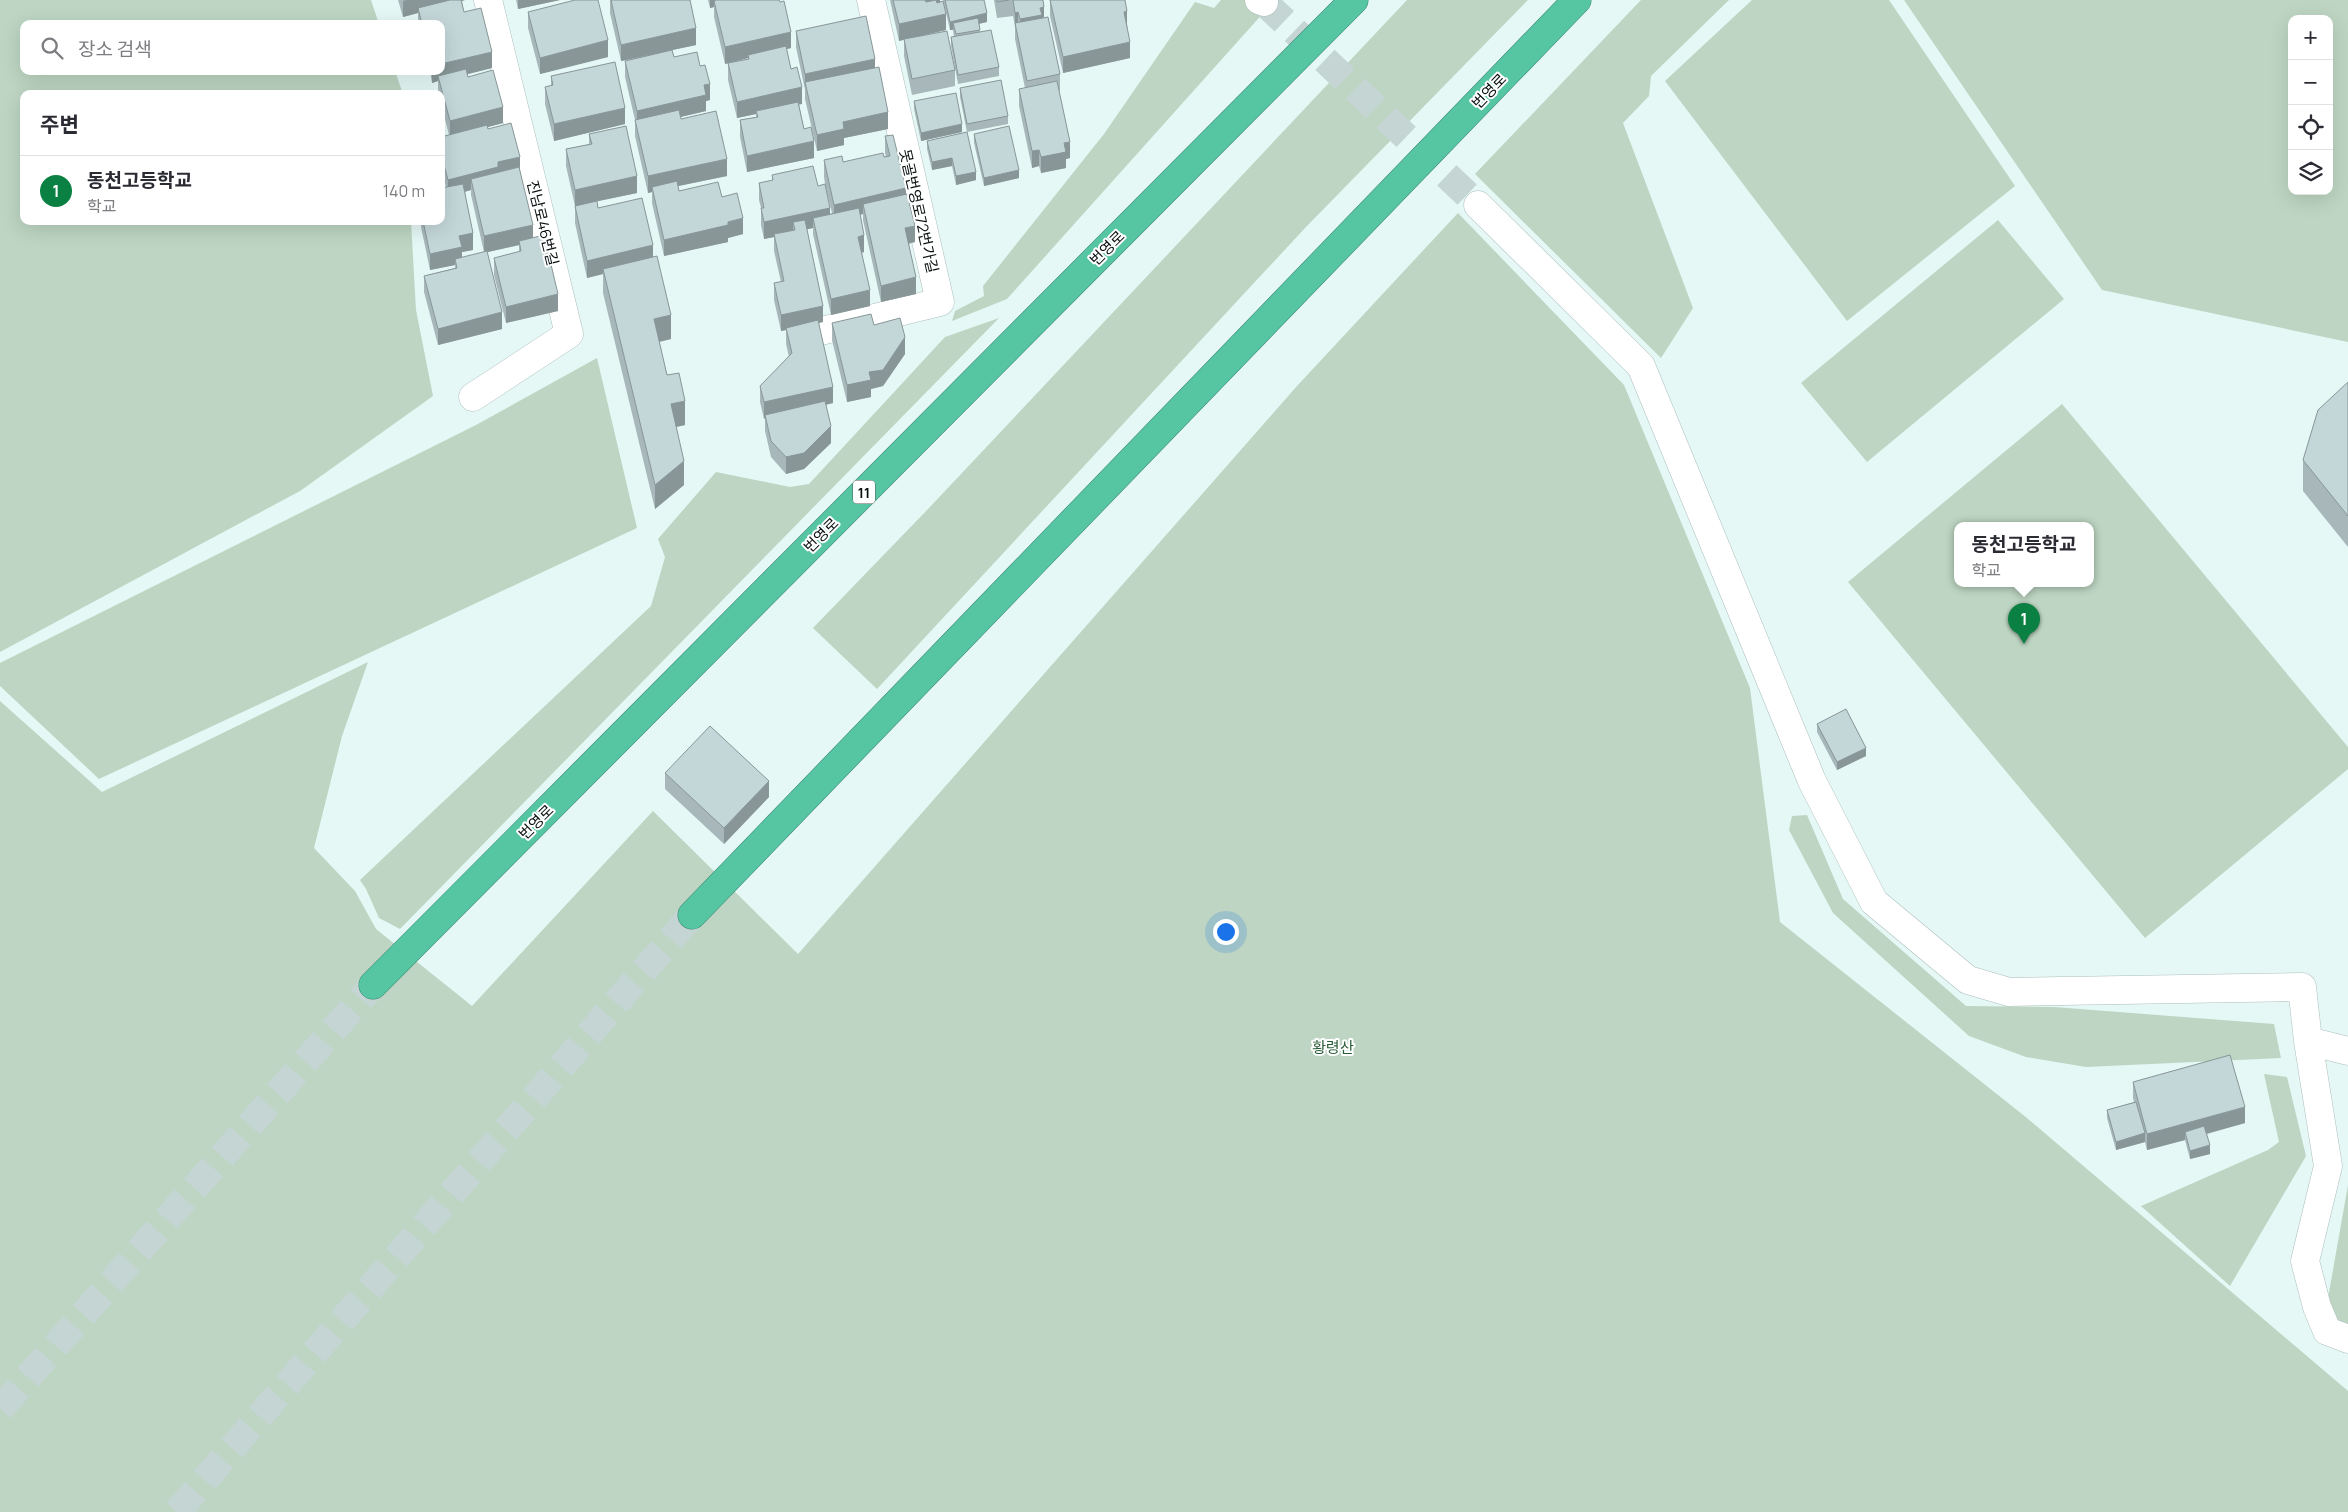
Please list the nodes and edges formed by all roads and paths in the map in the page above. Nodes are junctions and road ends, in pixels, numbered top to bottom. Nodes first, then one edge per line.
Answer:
1 (488, 0) edge
2 (872, 0) edge
3 (1354, 0) edge
4 (1577, 0) edge
5 (1478, 205) tunnel mouth
6 (821, 332) edge
7 (473, 397) dead end
8 (692, 916) tunnel mouth
9 (374, 984) tunnel mouth
10 (2308, 1041) junction
11 (2348, 1050) edge
12 (2348, 1338) edge

1 - 7 street, 진남로46번길
2 - 6 street, 못골번영로72번가길
3 - 9 highway, 번영로 / 11
4 - 8 highway, 번영로
5 - 10 street
10 - 11 street
10 - 12 street

